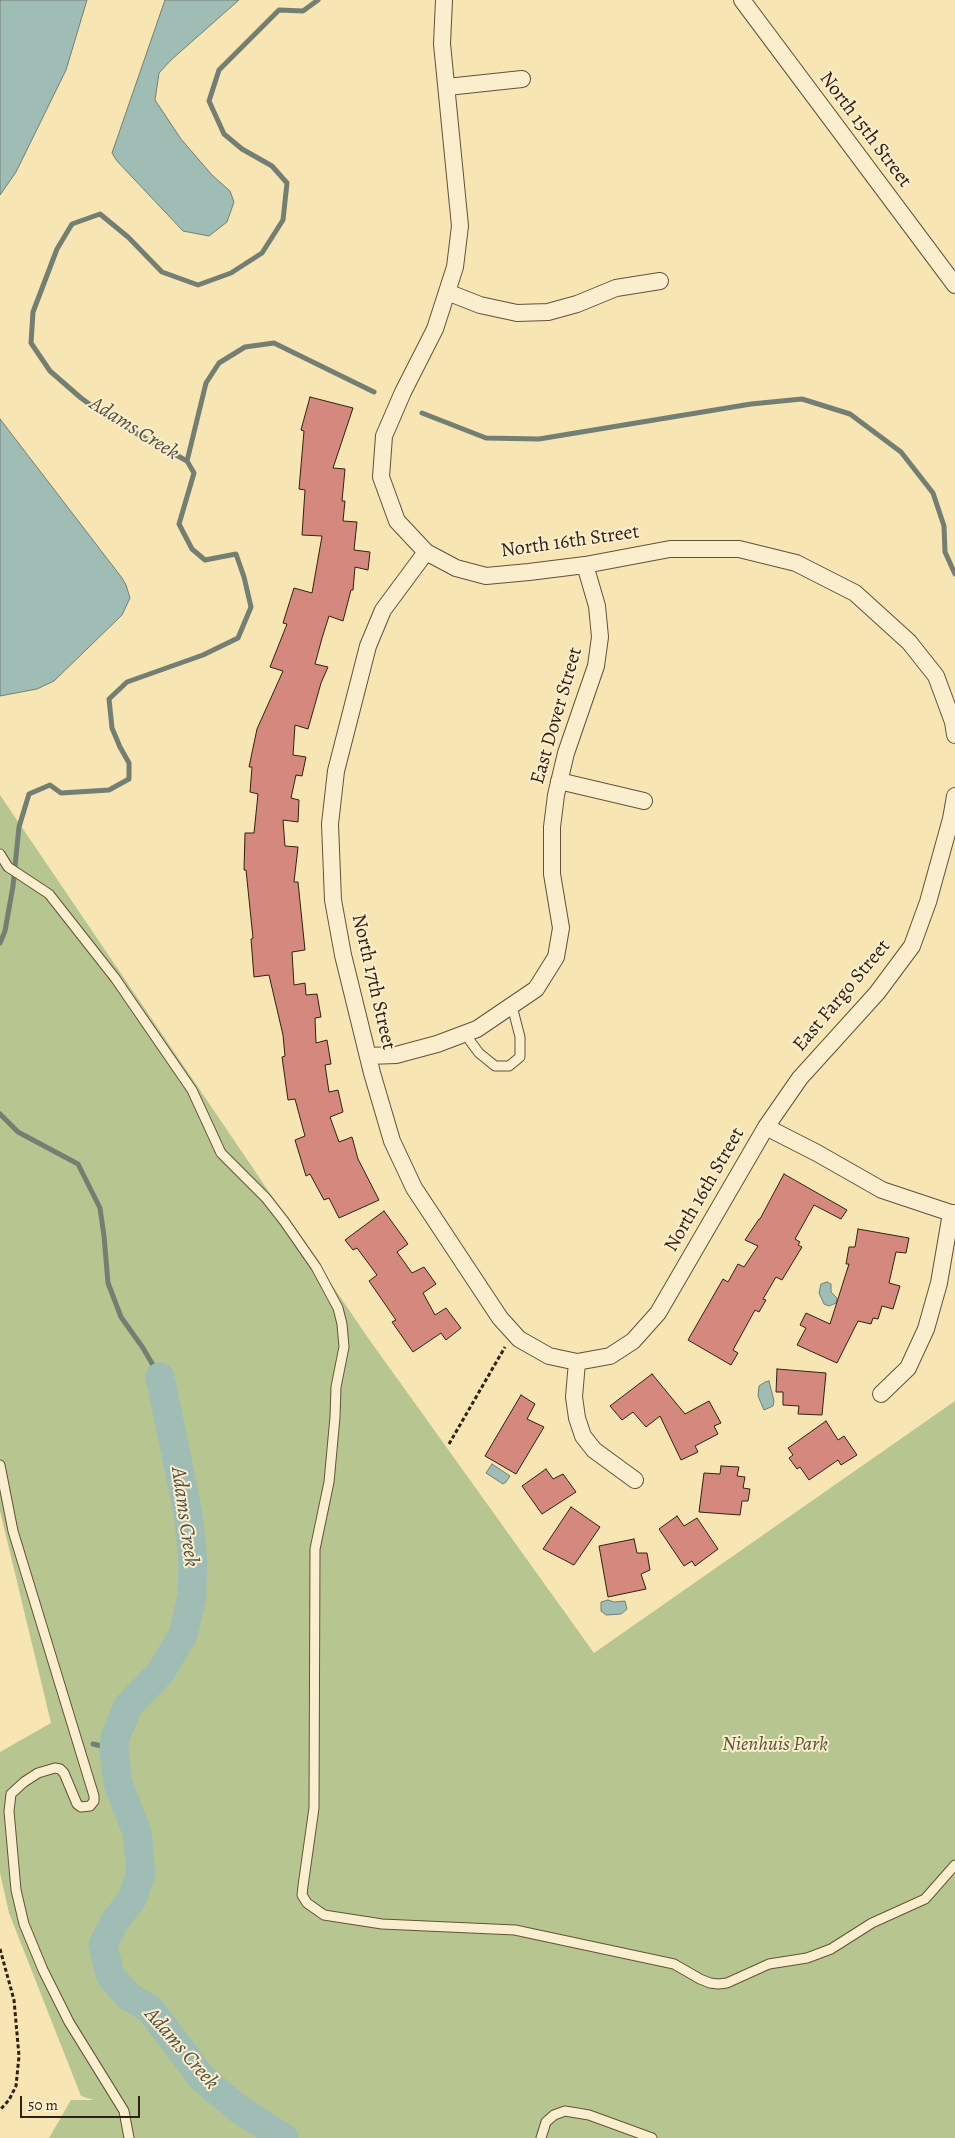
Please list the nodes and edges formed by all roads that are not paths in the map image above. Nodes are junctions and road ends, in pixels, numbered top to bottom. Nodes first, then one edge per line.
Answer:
1 (444, 0) edge
2 (742, 0) edge
3 (522, 79) dead end
4 (446, 87) junction
5 (660, 281) dead end
6 (955, 285) edge
7 (447, 292) junction
8 (426, 552) junction
9 (585, 564) junction
10 (955, 735) edge
11 (559, 781) junction
12 (955, 796) edge
13 (644, 800) dead end
14 (0, 854) edge
15 (512, 1006) junction
16 (465, 1034) junction
17 (368, 1056) junction
18 (766, 1127) junction
19 (953, 1213) edge
20 (577, 1362) junction
21 (881, 1394) dead end
22 (0, 1465) edge
23 (635, 1480) dead end
24 (955, 1866) edge
25 (129, 2138) edge
26 (541, 2138) edge
27 (652, 2138) edge

1 - 4 street, North 16th Street
2 - 6 street, North 15th Street
3 - 4 street
4 - 7 street, North 16th Street
5 - 7 street
7 - 8 street, North 16th Street
8 - 9 street, North 16th Street
8 - 17 street, North 17th Street
9 - 10 street, North 16th Street
9 - 11 street, East Dover Street
11 - 13 street
11 - 15 street, East Dover Street
12 - 18 street, East Fargo Street
14 - 24 lane
15 - 16 street, East Dover Street
15 - 16 lane
16 - 17 street, East Dover Street
17 - 20 street, North 17th Street
18 - 19 street, North 16th Street
18 - 20 street, North 16th Street
19 - 21 street
20 - 23 street
22 - 25 lane
26 - 27 lane

